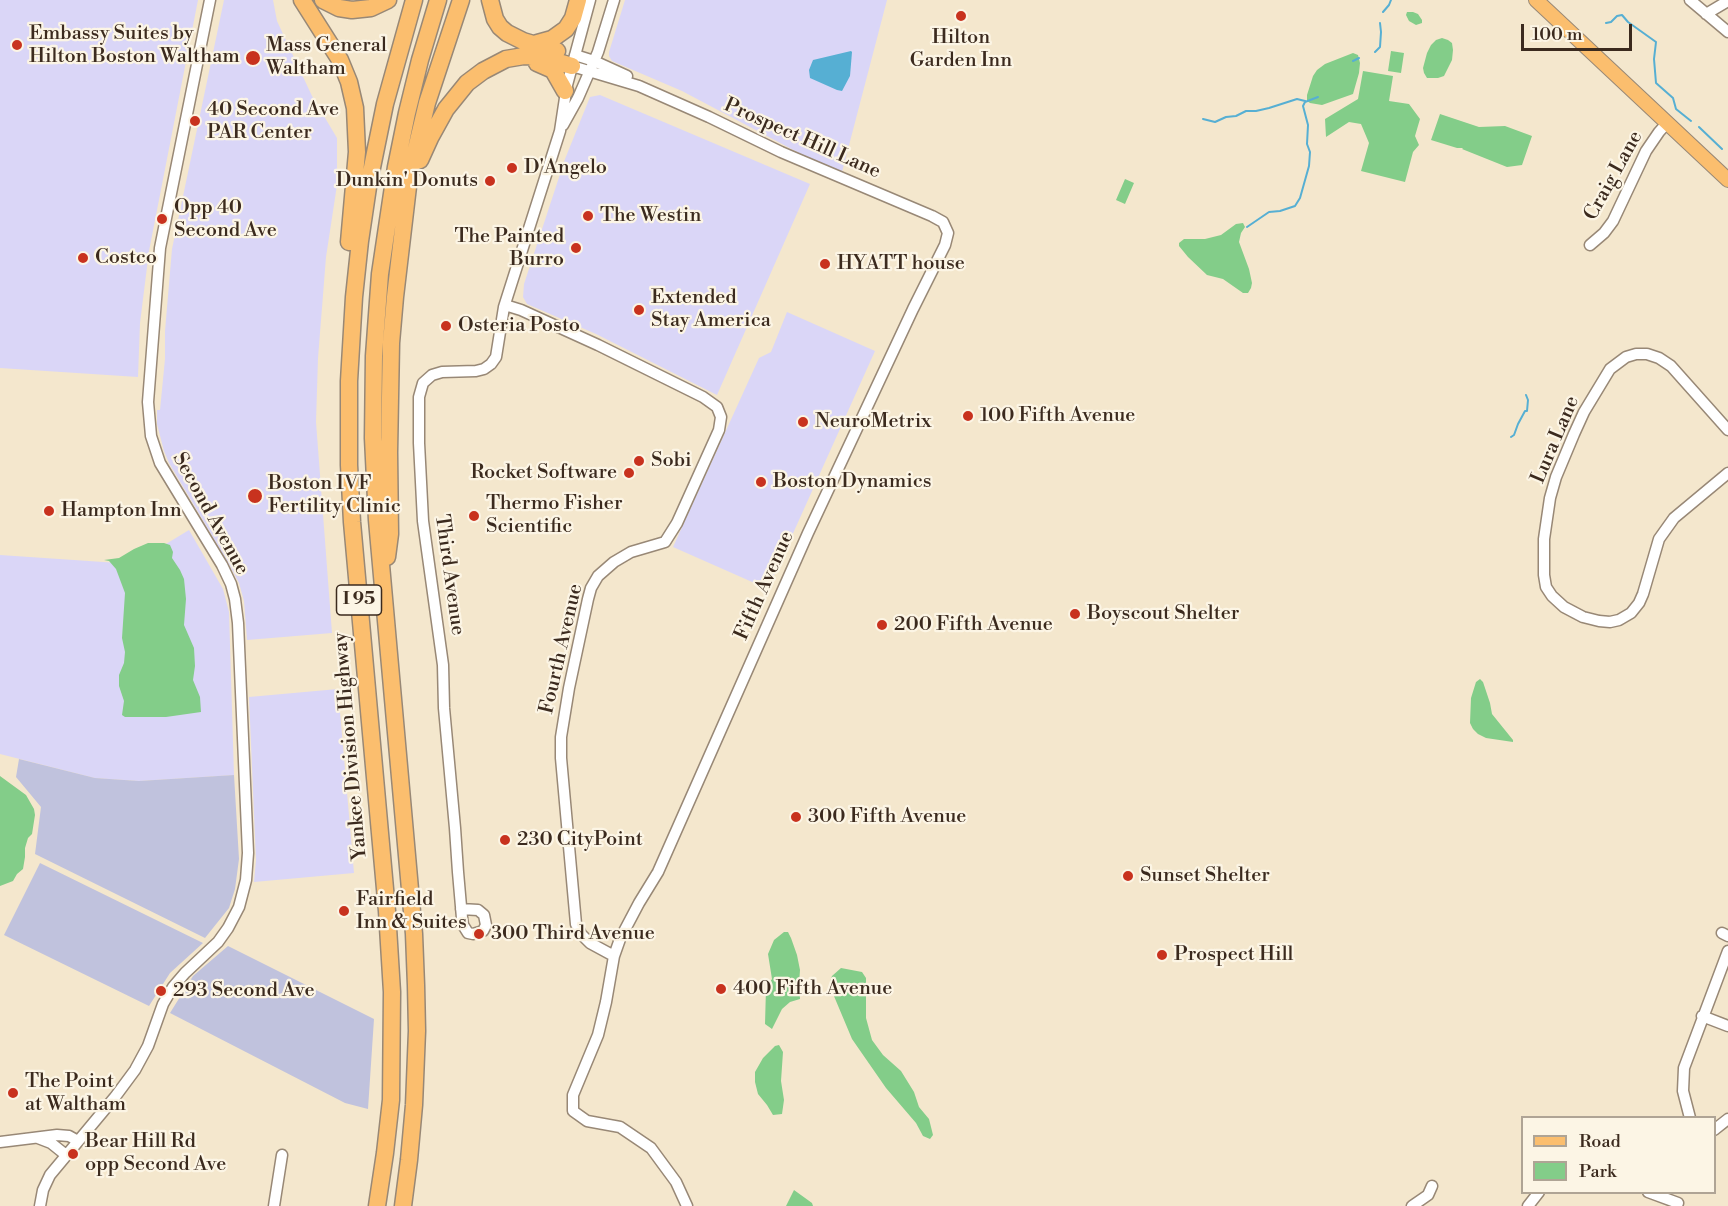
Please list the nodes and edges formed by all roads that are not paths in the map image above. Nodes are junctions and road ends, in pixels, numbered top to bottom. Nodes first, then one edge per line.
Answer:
1 (210, 0) edge
2 (302, 0) edge
3 (323, 0) edge
4 (388, 0) edge
5 (414, 0) edge
6 (438, 0) edge
7 (461, 0) edge
8 (490, 0) edge
9 (578, 0) edge
10 (590, 0) edge
11 (614, 0) edge
12 (1536, 0) edge
13 (1690, 0) edge
14 (1728, 2) edge
15 (1706, 14) junction
16 (1728, 32) edge
17 (534, 44) junction
18 (573, 60) junction
19 (592, 66) junction
20 (477, 75) junction
21 (565, 91) junction
22 (1667, 123) junction
23 (560, 131) junction
24 (1728, 180) edge
25 (407, 203) junction
26 (947, 229) joint
27 (1590, 244) dead end
28 (505, 305) junction
29 (352, 314) junction
30 (1728, 430) edge
31 (1728, 473) edge
32 (383, 594) junction
33 (461, 909) dead end
34 (1728, 951) edge
35 (614, 956) junction
36 (1702, 1016) junction
37 (1728, 1026) edge
38 (1689, 1116) edge
39 (1728, 1119) edge
40 (1716, 1128) edge
41 (34, 1138) junction
42 (78, 1141) junction
43 (0, 1142) edge
44 (66, 1155) junction
45 (282, 1155) dead end
46 (1432, 1186) dead end
47 (1537, 1194) edge
48 (1655, 1194) edge
49 (1679, 1200) edge
50 (40, 1206) edge
51 (274, 1206) edge
52 (378, 1206) edge
53 (403, 1206) edge
54 (687, 1206) edge
55 (1412, 1206) edge
56 (1528, 1206) edge

1 - 42 street, Second Avenue
2 - 29 highway
3 - 4 highway
5 - 29 highway, Yankee Division Highway / I 95
6 - 32 highway, I 95
7 - 25 highway
8 - 17 highway
9 - 17 highway
10 - 18 street, Third Avenue
11 - 19 street, Third Avenue
12 - 22 main road
13 - 15 street
14 - 15 street
15 - 16 street
17 - 18 highway
18 - 19 street, Prospect Hill Lane
18 - 20 highway
18 - 21 street, Third Avenue
19 - 23 street, Third Avenue
19 - 26 street, Prospect Hill Lane
20 - 21 highway
20 - 25 highway
21 - 23 street, Third Avenue
22 - 24 main road
22 - 27 street, Craig Lane
23 - 28 street, Third Avenue
25 - 32 highway
26 - 35 street, Fifth Avenue
28 - 33 street, Third Avenue
28 - 35 street, Fourth Avenue
29 - 52 highway, Yankee Division Highway / I 95
30 - 31 street, Lura Lane
32 - 53 highway, I 95
34 - 36 street
35 - 54 street, Fifth Avenue
36 - 37 street
36 - 38 street
39 - 40 street
41 - 42 street
41 - 43 street
41 - 44 street
42 - 44 street, Second Avenue
44 - 50 street, Second Avenue
45 - 51 street
46 - 55 street
47 - 56 street
48 - 49 street

